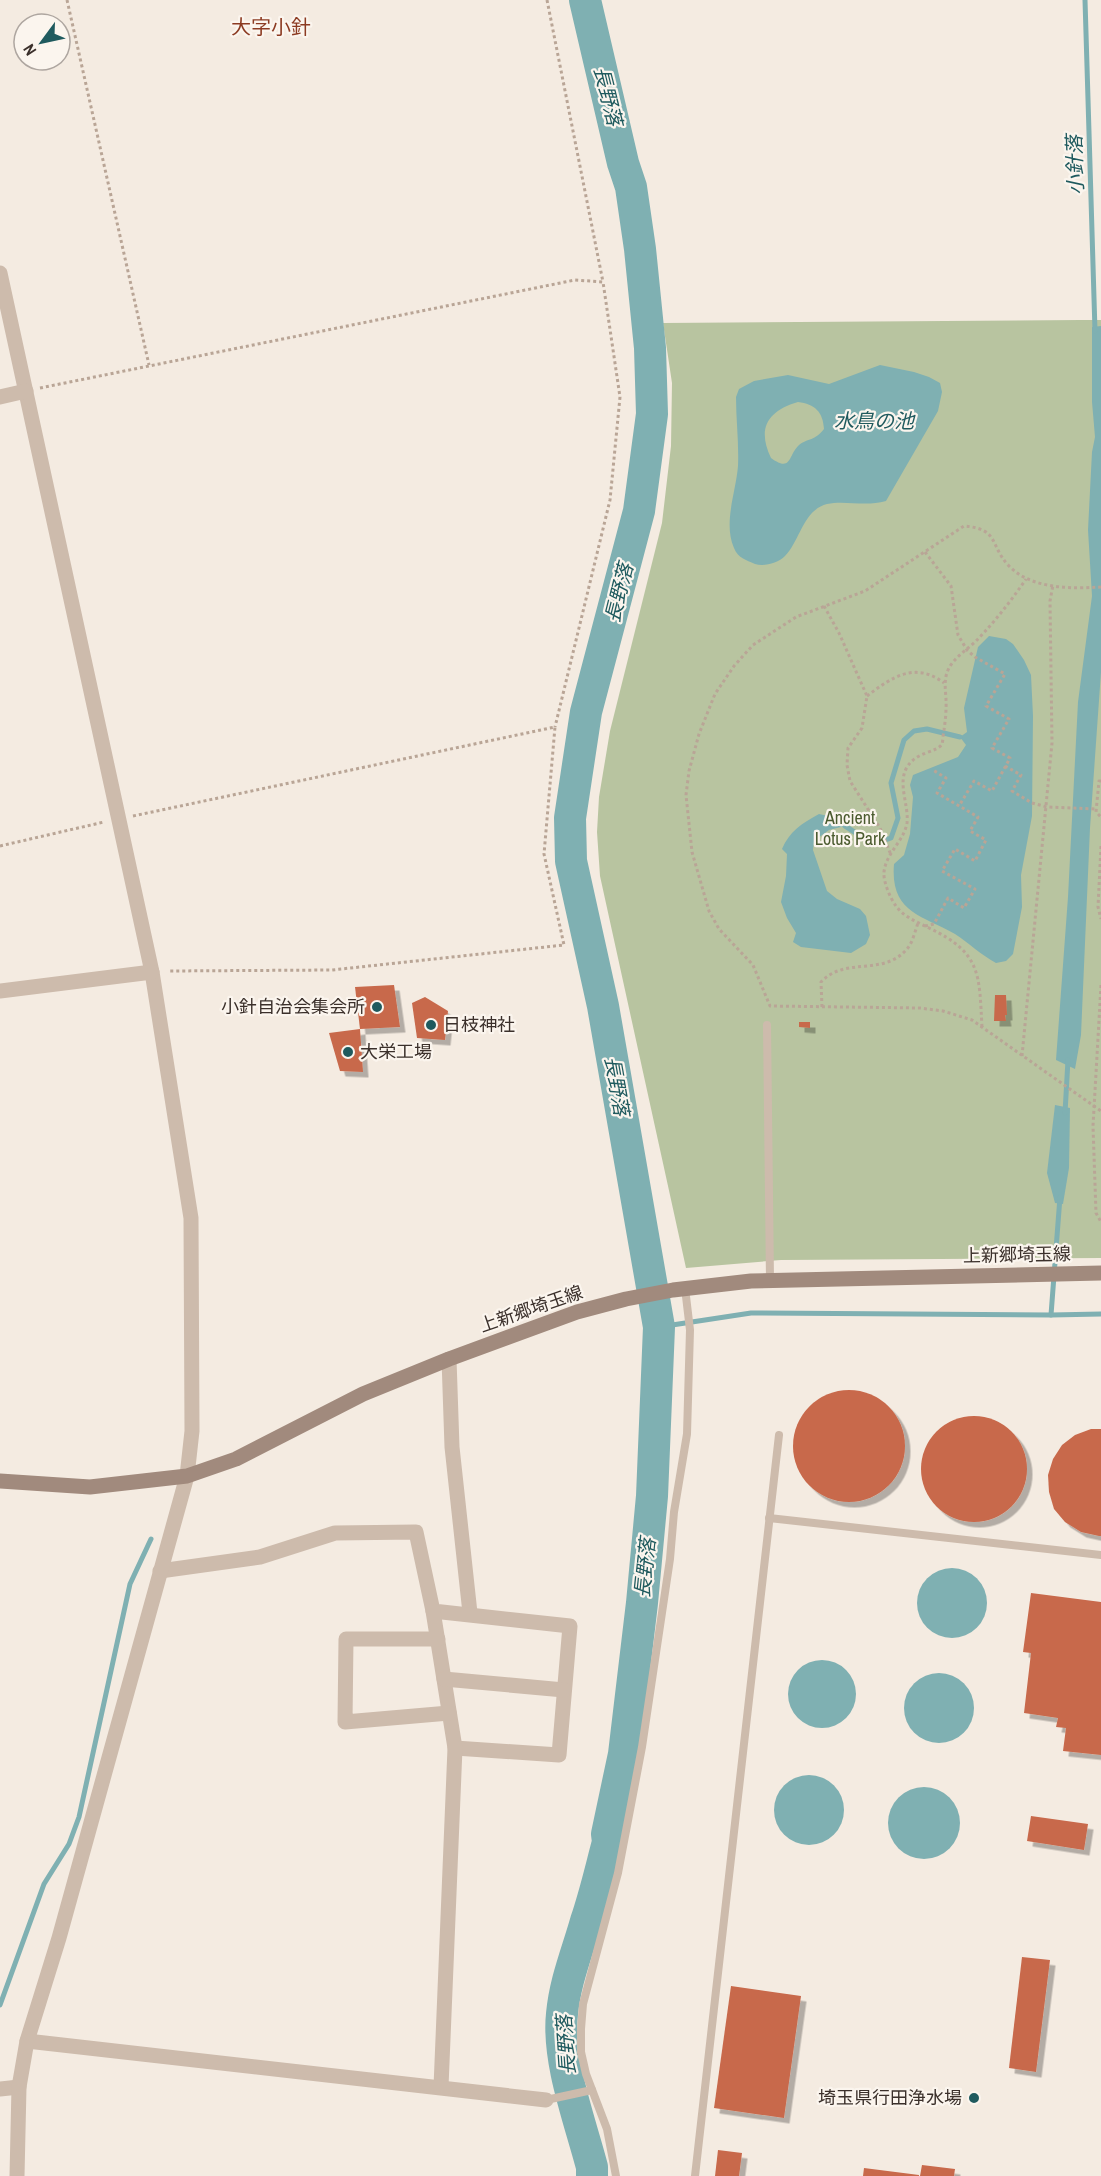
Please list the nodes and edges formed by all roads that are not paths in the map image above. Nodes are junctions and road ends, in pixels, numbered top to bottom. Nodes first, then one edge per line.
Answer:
1 (0, 273) edge
2 (26, 391) junction
3 (0, 397) edge
4 (152, 972) junction
5 (0, 991) edge
6 (767, 1025) dead end
7 (1101, 1274) edge
8 (770, 1280) junction
9 (679, 1289) junction
10 (449, 1359) junction
11 (778, 1435) dead end
12 (187, 1476) junction
13 (0, 1481) edge
14 (769, 1518) junction
15 (1101, 1555) edge
16 (160, 1571) junction
17 (433, 1611) junction
18 (470, 1613) junction
19 (438, 1639) junction
20 (444, 1679) junction
21 (564, 1689) junction
22 (449, 1713) junction
23 (455, 1748) junction
24 (27, 2041) junction
25 (19, 2087) junction
26 (441, 2087) junction
27 (0, 2089) edge
28 (588, 2092) junction
29 (546, 2100) joint
30 (17, 2176) edge
31 (616, 2176) edge
32 (694, 2176) edge

1 - 2 street
2 - 3 street
2 - 4 street
4 - 5 street
4 - 12 street
6 - 8 lane
7 - 8 main road, 上新郷埼玉線
8 - 9 main road, 上新郷埼玉線
9 - 10 main road, 上新郷埼玉線
9 - 28 lane
10 - 12 main road, 上新郷埼玉線
10 - 18 street
11 - 14 lane
12 - 13 main road, 上新郷埼玉線
12 - 16 street
14 - 15 lane
14 - 32 lane
16 - 17 street
16 - 24 street
17 - 18 street
17 - 19 street
18 - 21 street
19 - 20 street
19 - 22 street
20 - 21 street
20 - 22 street
21 - 23 street
22 - 23 street
23 - 26 street
24 - 25 street
24 - 26 street
25 - 27 street
25 - 30 street
26 - 29 street
28 - 29 lane
28 - 31 lane

